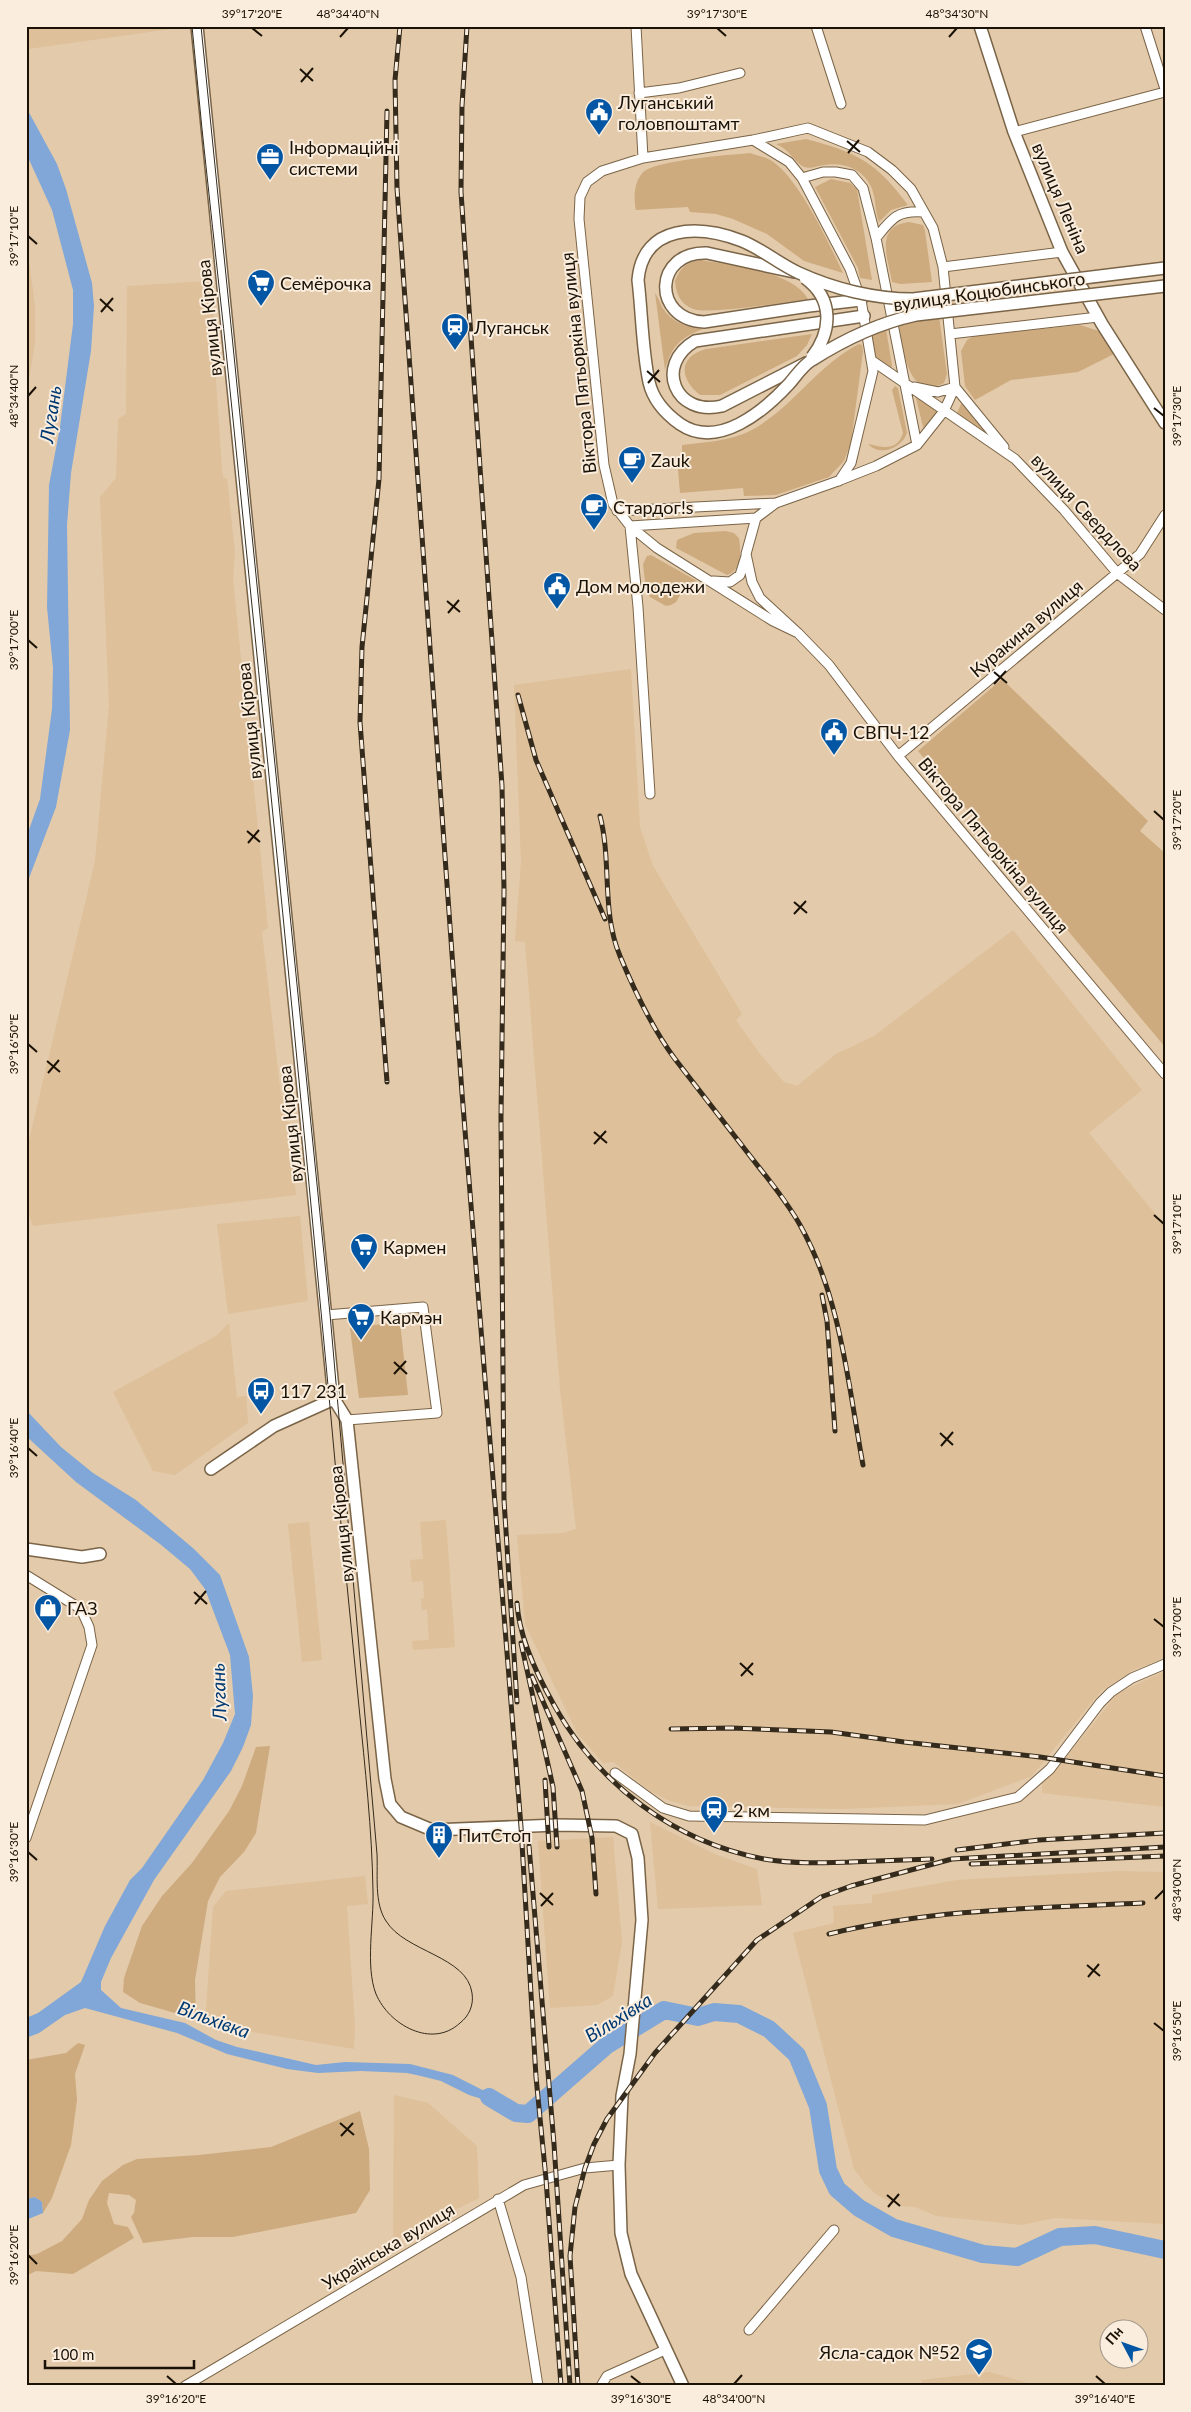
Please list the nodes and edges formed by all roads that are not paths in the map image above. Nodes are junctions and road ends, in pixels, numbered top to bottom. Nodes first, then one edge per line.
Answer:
1 (197, 26) edge
2 (636, 26) edge
3 (816, 26) edge
4 (980, 26) edge
5 (1144, 26) edge
6 (740, 73) dead end
7 (1165, 90) edge
8 (639, 93) junction
9 (841, 104) dead end
10 (1014, 132) junction
11 (753, 140) junction
12 (643, 158) junction
13 (802, 178) junction
14 (924, 212) junction
15 (876, 238) junction
16 (1062, 252) junction
17 (943, 268) junction
18 (1165, 268) edge
19 (798, 273) junction
20 (1165, 286) edge
21 (861, 300) junction
22 (864, 316) junction
23 (1098, 317) junction
24 (950, 334) junction
25 (871, 360) junction
26 (810, 361) junction
27 (905, 385) junction
28 (955, 387) junction
29 (944, 411) junction
30 (1165, 423) edge
31 (917, 444) junction
32 (1010, 455) junction
33 (838, 481) junction
34 (776, 502) junction
35 (617, 510) junction
36 (1165, 516) edge
37 (756, 518) junction
38 (630, 526) junction
39 (746, 554) junction
40 (1118, 574) junction
41 (710, 580) junction
42 (1165, 610) edge
43 (798, 633) junction
44 (898, 756) junction
45 (650, 794) dead end
46 (1165, 1074) edge
47 (326, 1315) junction
48 (334, 1399) junction
49 (347, 1420) junction
50 (211, 1470) dead end
51 (26, 1549) edge
52 (100, 1554) dead end
53 (26, 1576) edge
54 (1165, 1664) edge
55 (615, 1773) dead end
56 (26, 1838) edge
57 (619, 2165) junction
58 (498, 2199) junction
59 (834, 2230) dead end
60 (749, 2330) dead end
61 (665, 2350) junction
62 (185, 2386) edge
63 (538, 2386) edge
64 (601, 2386) edge
65 (683, 2386) edge

1 - 47 street, вулиця Кірова
2 - 8 street
3 - 9 street
4 - 10 street, вулиця Леніна
5 - 7 street
6 - 8 street
7 - 10 street
8 - 12 street
10 - 16 street, вулиця Леніна
11 - 12 street, Віктора Пятьоркіна вулиця
11 - 13 street
11 - 14 street, Віктора Пятьоркіна вулиця
12 - 35 street, Віктора Пятьоркіна вулиця
13 - 15 street
13 - 21 street
14 - 15 street
14 - 17 street, Віктора Пятьоркіна вулиця
15 - 27 street
16 - 17 street
16 - 23 street, вулиця Леніна
17 - 24 street, Віктора Пятьоркіна вулиця
18 - 19 street, вулиця Коцюбинського, bridge
19 - 21 street
19 - 26 street, bridge
19 - 26 street, вулиця Коцюбинського, bridge
20 - 26 street, вулиця Коцюбинського, bridge
21 - 22 street
22 - 25 street
22 - 26 street
23 - 24 street
23 - 30 street, вулиця Леніна
24 - 28 street, Віктора Пятьоркіна вулиця
25 - 27 street
25 - 33 street
27 - 28 street
27 - 29 street
27 - 31 street
28 - 29 street
28 - 32 street
29 - 31 street
29 - 32 street
31 - 33 street
32 - 40 street, вулиця Свердлова
33 - 34 street
34 - 35 street
34 - 37 street
35 - 38 street, Віктора Пятьоркіна вулиця
36 - 40 street, Куракина вулиця
37 - 38 street
37 - 39 street
38 - 41 street, Віктора Пятьоркіна вулиця
38 - 45 street
39 - 41 street
39 - 43 street
40 - 42 street, вулиця Свердлова
40 - 44 street, Куракина вулиця
41 - 43 street, Віктора Пятьоркіна вулиця
43 - 44 street, Віктора Пятьоркіна вулиця
44 - 46 street, Віктора Пятьоркіна вулиця
47 - 48 street, вулиця Кірова
47 - 49 street
48 - 49 street, вулиця Кірова
48 - 50 street
49 - 57 street, вулиця Кірова
51 - 52 street
53 - 56 street
54 - 55 street
57 - 58 street, Українська вулиця
57 - 61 street
58 - 62 street, Українська вулиця
58 - 63 street
59 - 60 street
61 - 64 street
61 - 65 street

